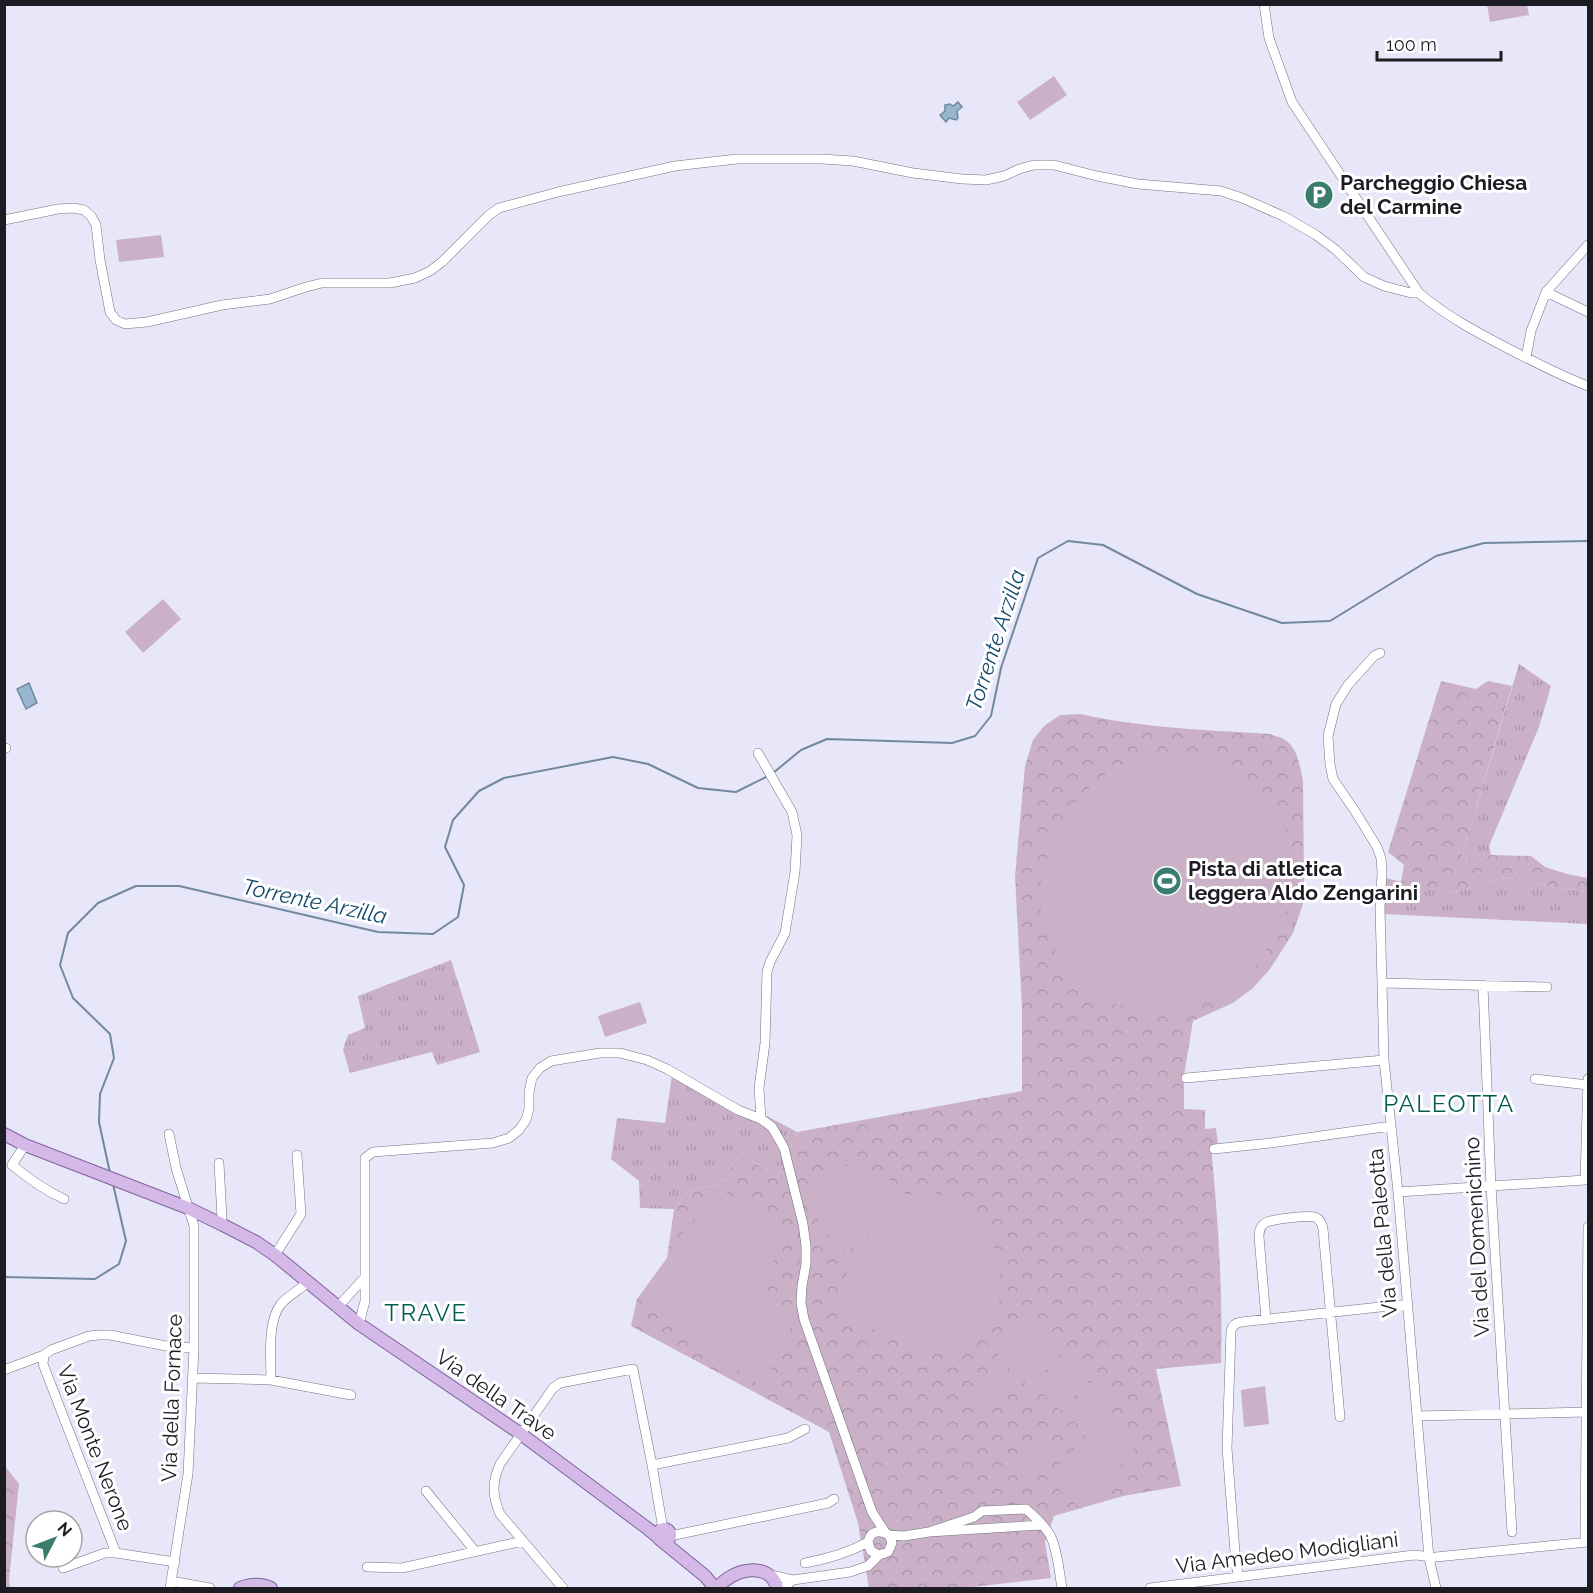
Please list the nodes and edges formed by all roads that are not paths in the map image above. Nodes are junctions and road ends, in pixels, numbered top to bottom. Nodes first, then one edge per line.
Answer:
1 (1264, 4) edge
2 (4, 220) edge
3 (1588, 244) edge
4 (1546, 292) junction
5 (1419, 293) junction
6 (1588, 312) edge
7 (1526, 358) junction
8 (1588, 386) edge
9 (1380, 653) dead end
10 (758, 753) dead end
11 (1382, 982) junction
12 (1483, 985) junction
13 (1547, 987) dead end
14 (1384, 1060) junction
15 (1186, 1078) dead end
16 (1588, 1078) edge
17 (1535, 1079) dead end
18 (1588, 1085) edge
19 (761, 1119) junction
20 (1391, 1126) junction
21 (4, 1134) edge
22 (169, 1134) dead end
23 (25, 1144) junction
24 (1214, 1149) dead end
25 (297, 1155) dead end
26 (219, 1163) dead end
27 (1491, 1186) junction
28 (1398, 1192) junction
29 (64, 1199) dead end
30 (188, 1208) junction
31 (220, 1223) junction
32 (1588, 1228) edge
33 (274, 1255) junction
34 (365, 1277) junction
35 (307, 1283) junction
36 (1588, 1296) edge
37 (1408, 1304) junction
38 (337, 1308) junction
39 (1331, 1312) junction
40 (1266, 1319) junction
41 (359, 1324) junction
42 (194, 1348) junction
43 (44, 1355) junction
44 (4, 1370) edge
45 (193, 1378) junction
46 (271, 1380) junction
47 (351, 1395) dead end
48 (1587, 1412) edge
49 (1506, 1414) junction
50 (1417, 1416) junction
51 (1340, 1417) dead end
52 (805, 1429) dead end
53 (520, 1434) junction
54 (652, 1466) junction
55 (426, 1491) dead end
56 (834, 1499) dead end
57 (872, 1512) junction
58 (1041, 1525) junction
59 (930, 1532) junction
60 (1512, 1532) dead end
61 (887, 1533) junction
62 (664, 1535) junction
63 (904, 1536) junction
64 (1587, 1539) edge
65 (523, 1541) junction
66 (869, 1541) junction
67 (891, 1548) junction
68 (475, 1551) junction
69 (116, 1553) junction
70 (879, 1555) junction
71 (1429, 1555) junction
72 (84, 1560) edge
73 (175, 1560) junction
74 (805, 1563) dead end
75 (367, 1567) dead end
76 (860, 1570) junction
77 (771, 1575) junction
78 (729, 1577) junction
79 (1239, 1577) junction
80 (793, 1580) junction
81 (705, 1582) edge
82 (171, 1585) edge
83 (207, 1588) edge
84 (240, 1588) edge
85 (271, 1588) edge
86 (563, 1588) edge
87 (716, 1588) edge
88 (777, 1588) edge
89 (783, 1588) edge
90 (1062, 1588) edge
91 (1150, 1588) edge
92 (1436, 1588) edge

1 - 5 street
2 - 5 street
3 - 4 street
4 - 6 street
4 - 7 street
5 - 7 street
7 - 8 street
9 - 11 street, Via della Paleotta
10 - 19 street
11 - 12 street
11 - 14 street, Via della Paleotta
12 - 13 street
12 - 27 street, Via del Domenichino
14 - 15 street
14 - 20 street, Via della Paleotta
16 - 18 street
17 - 18 street
18 - 27 street
19 - 34 street
19 - 57 street
20 - 24 street
20 - 28 street, Via della Paleotta
21 - 23 main road, Via della Trave
22 - 30 street, Via della Fornace
23 - 29 street
23 - 30 main road, Via della Trave
25 - 33 street
26 - 31 street
27 - 28 street
27 - 49 street, Via del Domenichino
28 - 37 street, Via della Paleotta
30 - 31 main road, Via della Trave
30 - 42 street, Via della Fornace
31 - 33 main road, Via della Trave
32 - 36 street
33 - 35 main road, Via della Trave
34 - 38 street
34 - 41 street
35 - 38 main road, Via della Trave
35 - 46 street
36 - 48 street
37 - 39 street
37 - 50 street, Via della Paleotta
38 - 41 main road, Via della Trave
39 - 40 street
39 - 40 street
39 - 51 street
40 - 79 street
41 - 53 main road, Via della Trave
42 - 43 street, Via Monte Nerone
42 - 45 street, Via della Fornace
43 - 44 street, Via Monte Nerone
43 - 69 street, Via Monte Nerone
45 - 46 street
45 - 73 street, Via della Fornace
46 - 47 street
48 - 49 street
48 - 64 street
49 - 50 street
49 - 60 street, Via del Domenichino
50 - 71 street, Via della Paleotta
52 - 54 street
53 - 54 street
53 - 62 main road, Via della Trave
53 - 65 street
54 - 62 street
55 - 68 street
56 - 62 street
57 - 61 street
57 - 66 street
58 - 59 street
58 - 59 street
58 - 90 street
59 - 63 street
61 - 63 street
61 - 66 street
61 - 67 street
62 - 81 main road, Via della Trave
63 - 67 street
64 - 71 street, Via Amedeo Modigliani
65 - 68 street
65 - 86 street
66 - 70 street
66 - 74 street
66 - 76 street
67 - 70 street
68 - 75 street
69 - 72 street, Via Monte Nerone
69 - 73 street, Via Monte Nerone
70 - 76 street
71 - 79 street, Via Amedeo Modigliani
71 - 92 street, Via della Paleotta
73 - 82 street, Via della Fornace
76 - 80 street
77 - 78 main road
77 - 80 street
77 - 88 main road
78 - 81 main road
78 - 87 main road, Via della Trave
79 - 91 street, Via Amedeo Modigliani
80 - 89 street
81 - 87 main road, Via della Trave
82 - 83 street
84 - 85 main road

